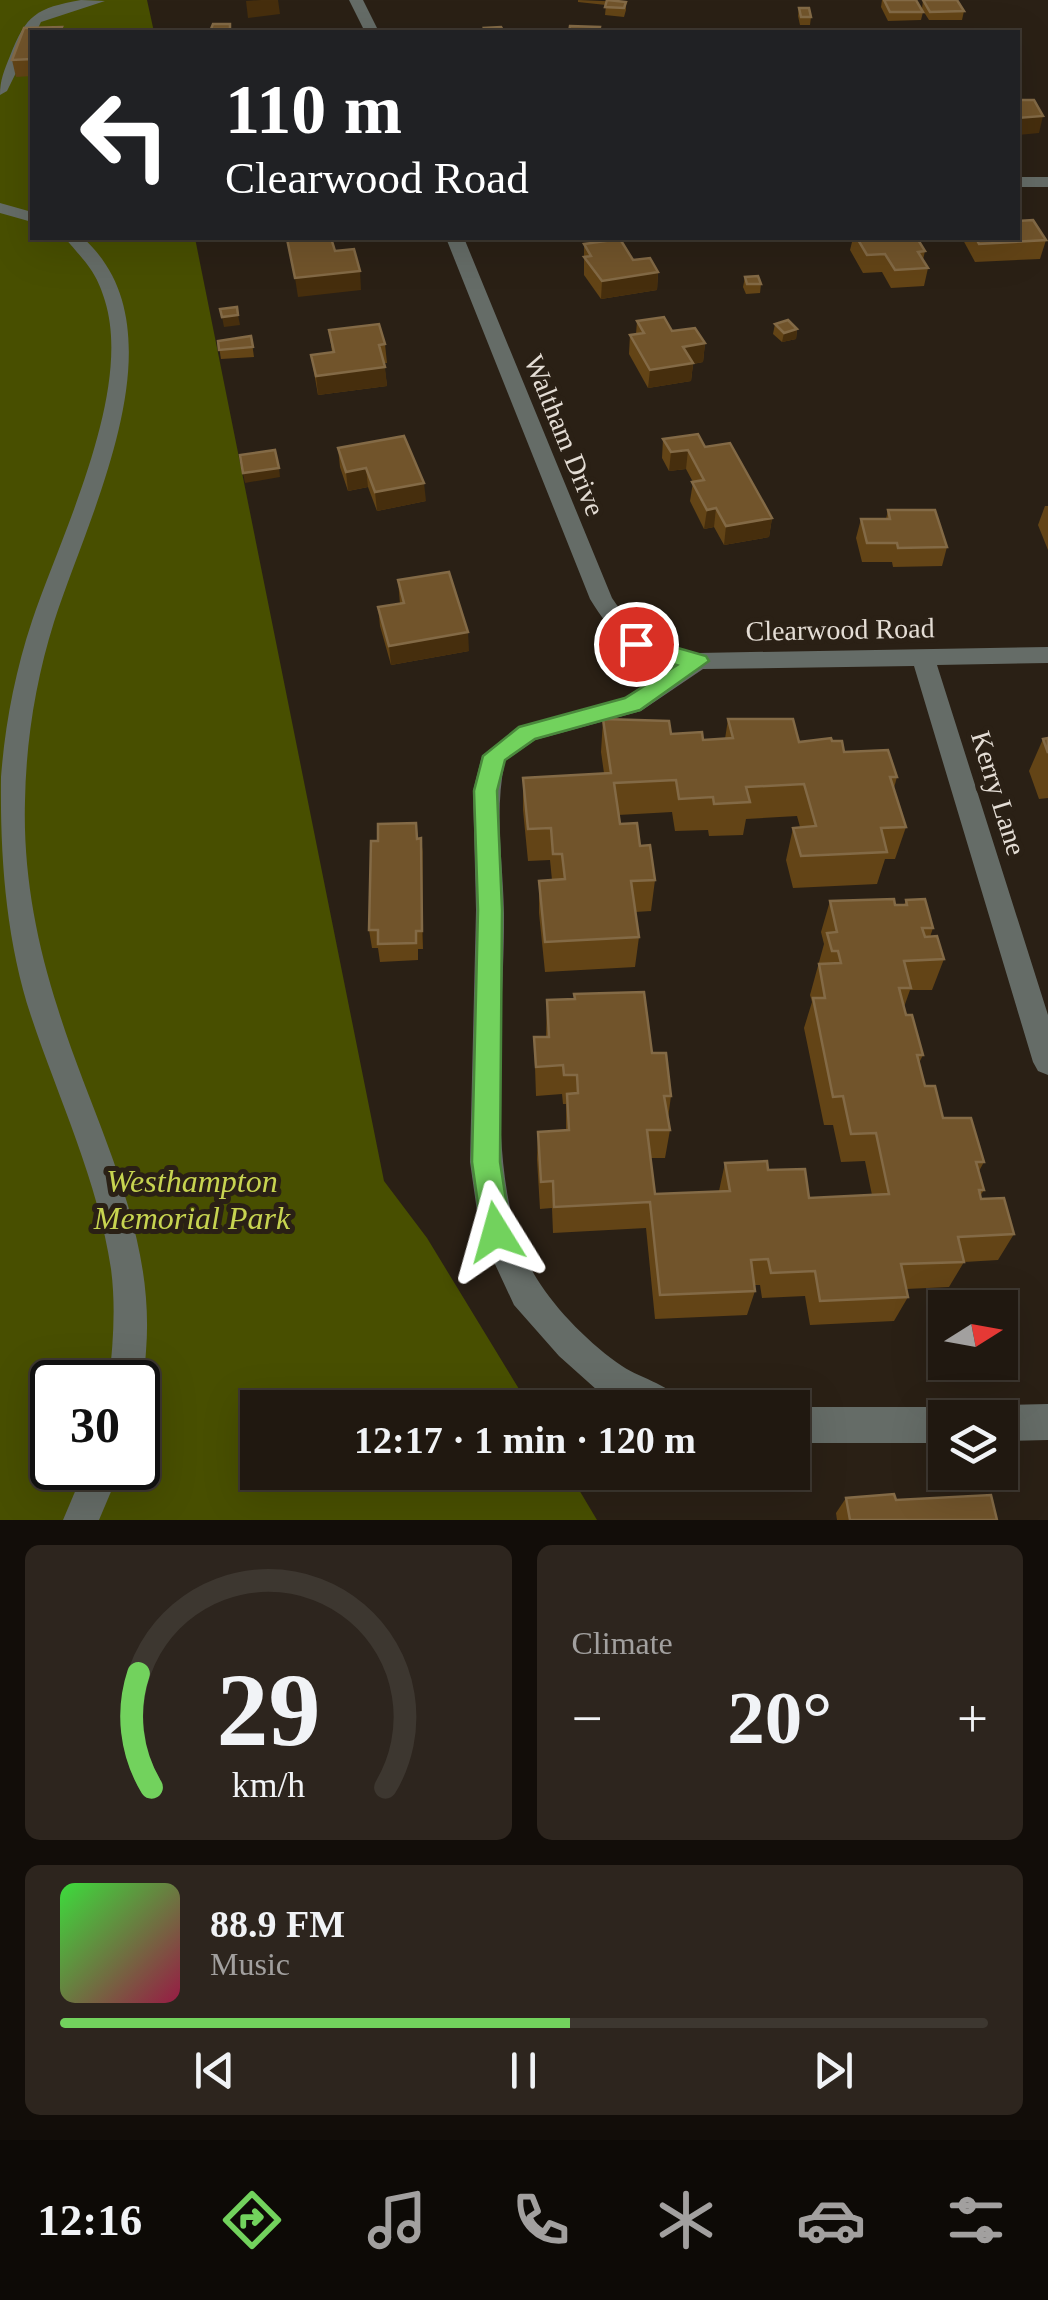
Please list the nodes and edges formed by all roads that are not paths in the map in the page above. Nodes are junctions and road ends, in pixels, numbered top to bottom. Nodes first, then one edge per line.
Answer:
1 (356, 0) edge
2 (98, 1) edge
3 (371, 30) edge
4 (0, 91) edge
5 (1020, 182) edge
6 (1048, 182) edge
7 (0, 208) edge
8 (30, 217) edge
9 (76, 240) edge
10 (456, 240) edge
11 (636, 644) joint
12 (1048, 654) edge
13 (923, 658) junction
14 (698, 661) junction
15 (1048, 1062) edge
16 (130, 1360) edge
17 (632, 1390) edge
18 (1048, 1422) edge
19 (1018, 1423) edge
20 (928, 1425) edge
21 (810, 1426) edge
22 (94, 1490) edge
23 (81, 1520) edge

1 - 3 street
2 - 4 street
5 - 6 street
7 - 8 street
9 - 16 street
10 - 11 street, Waltham Drive
11 - 14 street, Clearwood Road
12 - 13 street, Clearwood Road
13 - 14 street, Clearwood Road
13 - 15 street, Kerry Lane
14 - 17 street
18 - 19 street
20 - 21 street
22 - 23 street

